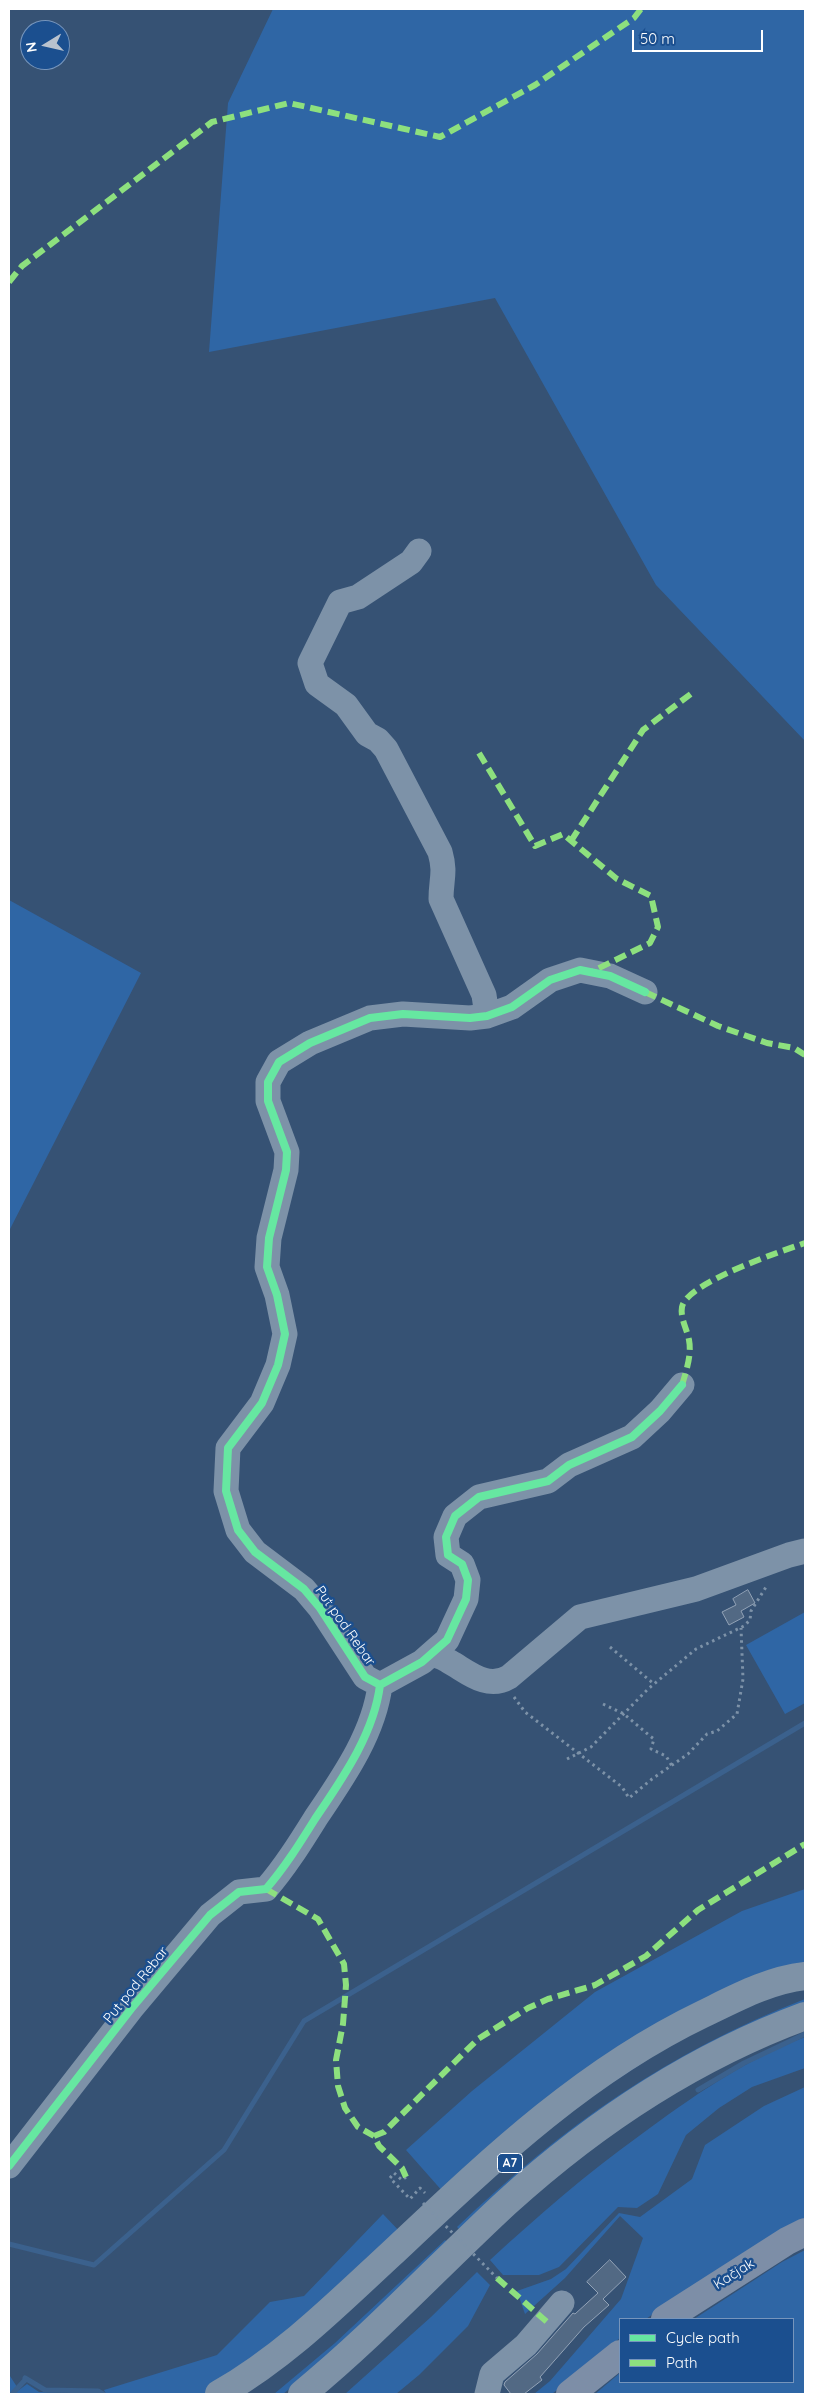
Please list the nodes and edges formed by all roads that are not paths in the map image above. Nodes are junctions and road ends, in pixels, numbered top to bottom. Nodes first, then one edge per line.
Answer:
1 (419, 551) dead end
2 (645, 992) dead end
3 (487, 1016) junction
4 (682, 1385) dead end
5 (805, 1550) edge
6 (432, 1654) junction
7 (380, 1685) junction
8 (805, 1976) edge
9 (805, 1986) edge
10 (805, 2016) edge
11 (718, 2054) junction
12 (9, 2166) edge
13 (805, 2232) edge
14 (562, 2303) dead end
15 (667, 2318) edge
16 (619, 2355) edge
17 (219, 2394) edge
18 (252, 2394) edge
19 (302, 2394) edge
20 (323, 2394) edge
21 (487, 2394) edge
22 (570, 2394) edge

1 - 3 street
2 - 3 street, Put pod Rebar
3 - 7 street, Put pod Rebar
4 - 6 street
5 - 6 street
6 - 7 street
7 - 12 street, Put pod Rebar
8 - 17 highway
9 - 18 highway, A7
10 - 11 highway, A7
11 - 19 highway, A7
11 - 20 highway
13 - 15 main road, Kačjak
14 - 21 street
16 - 22 main road

